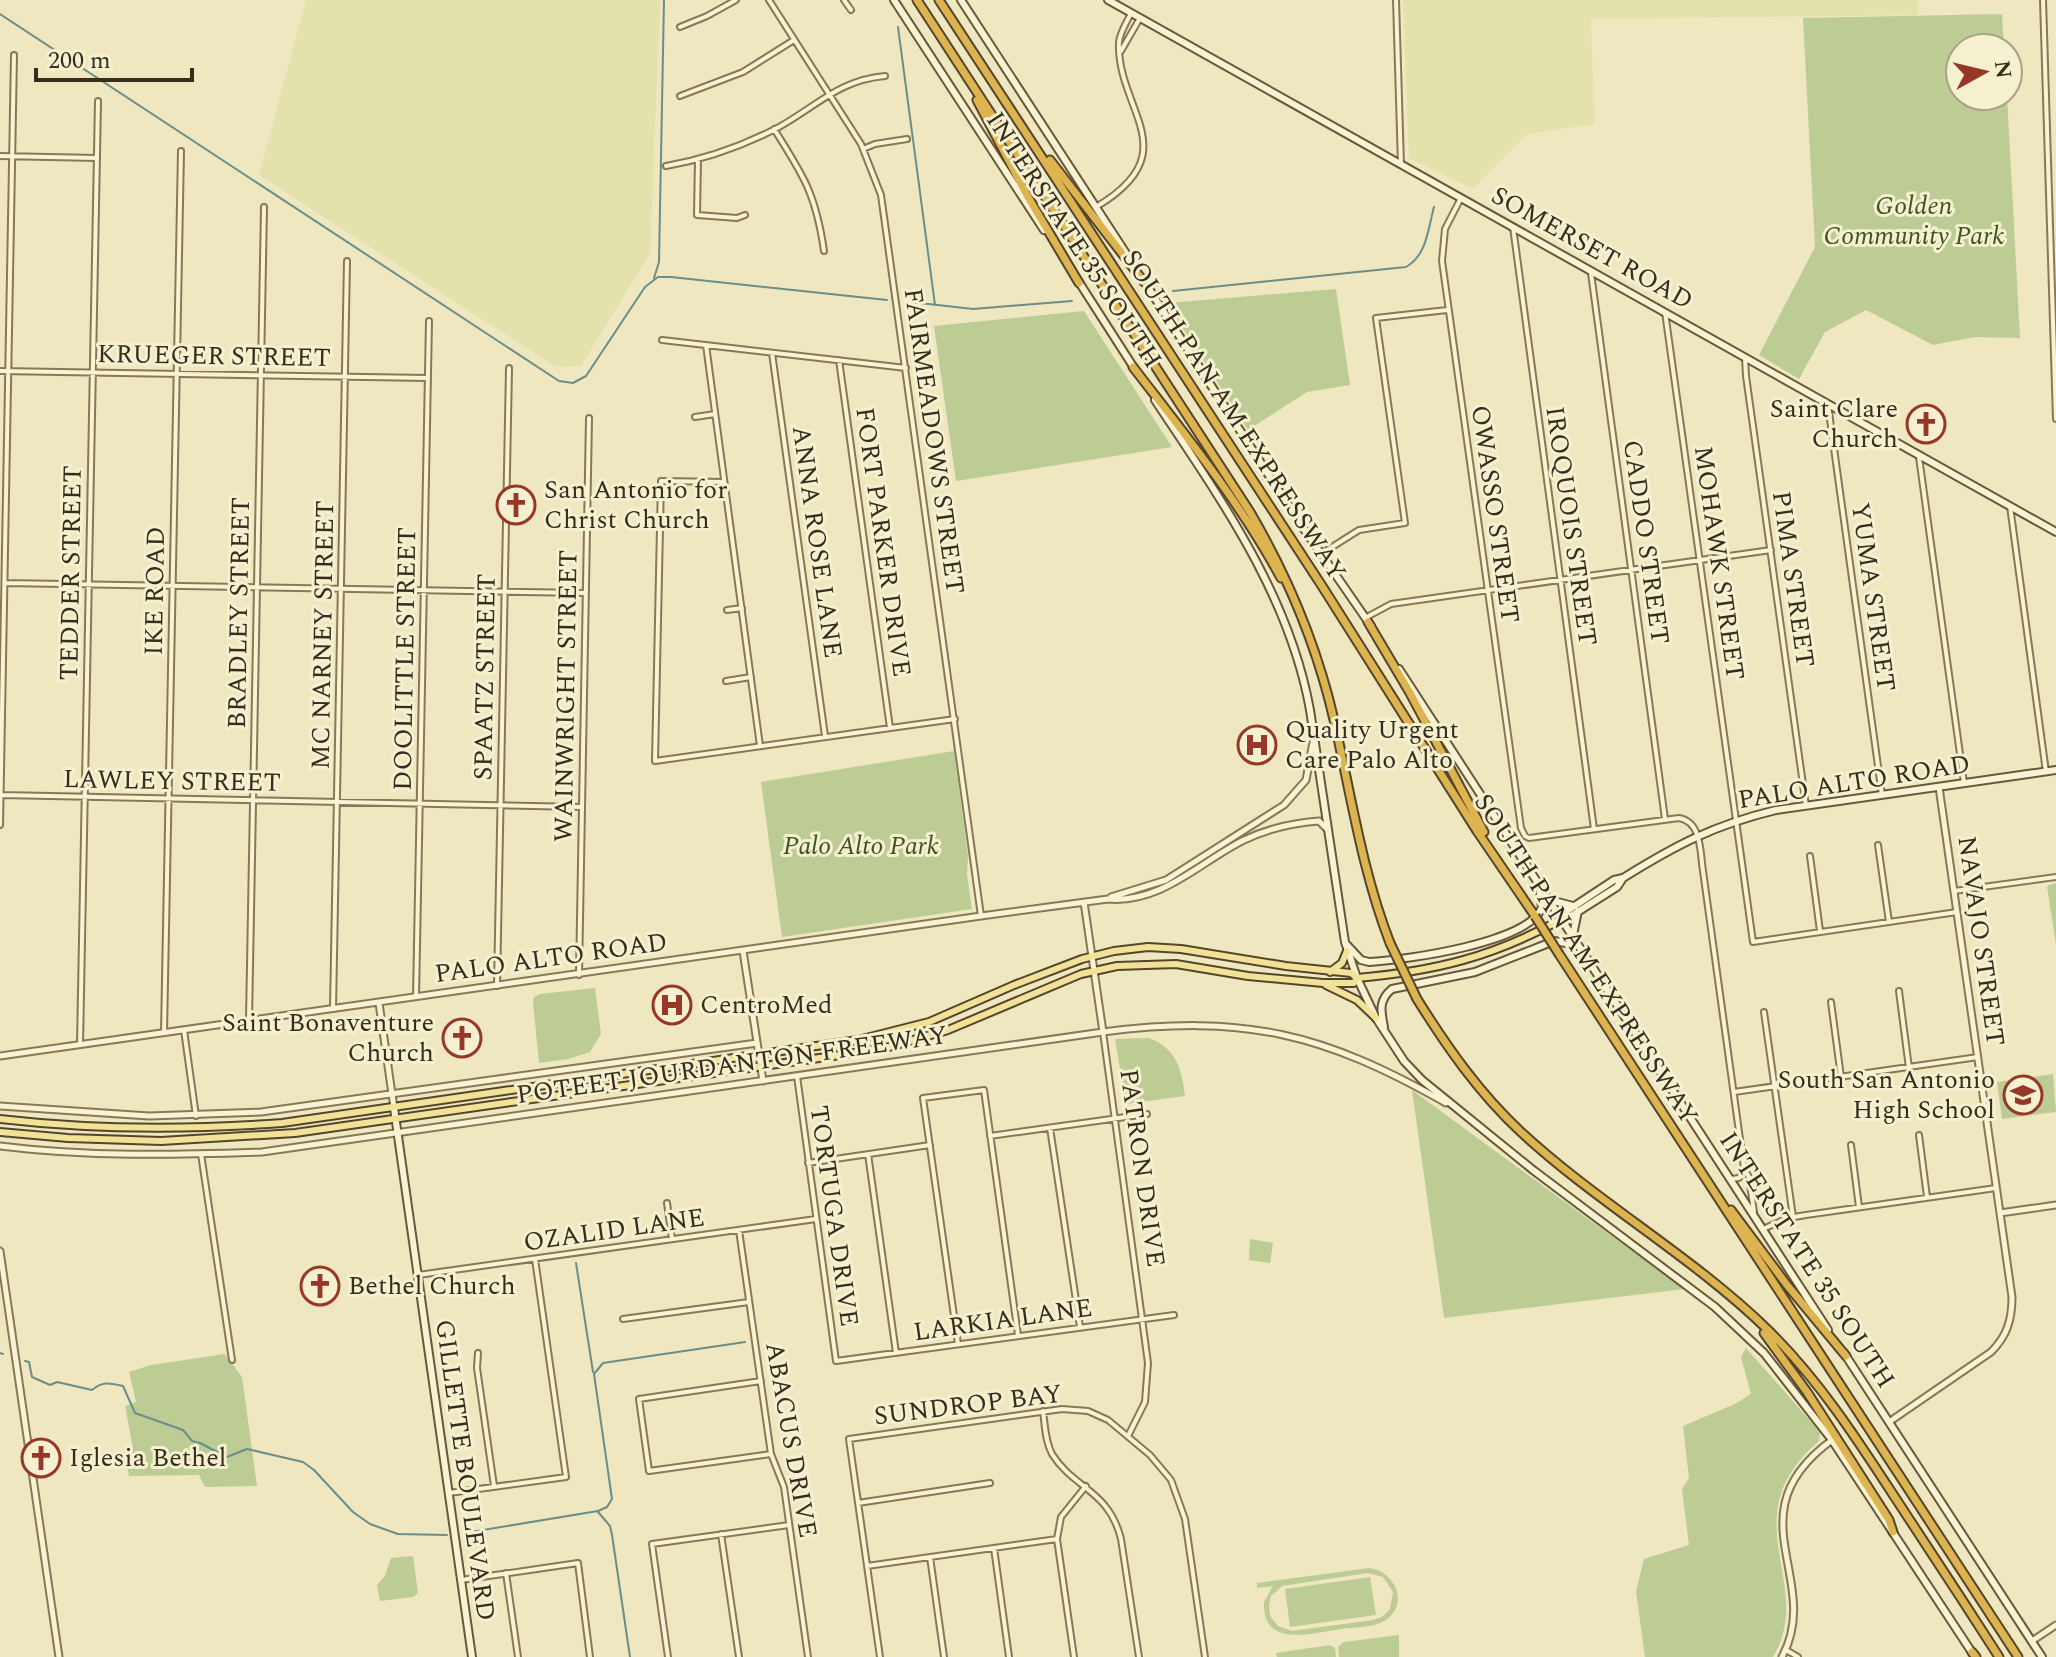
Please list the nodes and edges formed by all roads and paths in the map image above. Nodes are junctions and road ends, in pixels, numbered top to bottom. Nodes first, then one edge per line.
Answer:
1 (736, 0) edge
2 (769, 0) edge
3 (844, 0) edge
4 (894, 0) edge
5 (917, 0) edge
6 (939, 0) edge
7 (961, 0) edge
8 (1108, 0) edge
9 (1396, 0) edge
10 (2043, 0) edge
11 (851, 10) dead end
12 (1131, 13) junction
13 (1140, 18) junction
14 (680, 27) dead end
15 (794, 40) junction
16 (1120, 53) junction
17 (14, 55) dead end
18 (960, 66) junction
19 (885, 76) dead end
20 (2045, 84) junction
21 (2056, 84) edge
22 (830, 94) junction
23 (680, 96) dead end
24 (98, 101) dead end
25 (1011, 108) junction
26 (774, 129) junction
27 (907, 139) dead end
28 (863, 149) junction
29 (181, 151) dead end
30 (0, 156) edge
31 (13, 156) junction
32 (97, 158) junction
33 (698, 159) junction
34 (1401, 165) junction
35 (666, 166) dead end
36 (2053, 196) edge
37 (1461, 198) junction
38 (264, 207) dead end
39 (1096, 207) junction
40 (745, 215) dead end
41 (1513, 227) junction
42 (824, 251) dead end
43 (347, 261) dead end
44 (1590, 270) junction
45 (1144, 282) junction
46 (1079, 283) junction
47 (1448, 310) junction
48 (1665, 312) junction
49 (429, 321) dead end
50 (662, 340) dead end
51 (706, 345) junction
52 (772, 353) junction
53 (1745, 357) junction
54 (839, 360) junction
55 (1133, 367) junction
56 (509, 368) dead end
57 (906, 368) junction
58 (2055, 368) edge
59 (9, 370) junction
60 (0, 371) edge
61 (93, 372) junction
62 (178, 374) junction
63 (261, 375) junction
64 (345, 376) junction
65 (428, 378) junction
66 (1828, 403) junction
67 (715, 414) junction
68 (695, 417) dead end
69 (589, 418) dead end
70 (2056, 419) edge
71 (1919, 455) junction
72 (724, 482) junction
73 (2010, 506) junction
74 (2056, 532) edge
75 (1771, 550) junction
76 (1321, 554) junction
77 (1701, 561) junction
78 (1631, 571) junction
79 (1561, 581) junction
80 (5, 583) junction
81 (89, 584) junction
82 (173, 586) junction
83 (257, 587) junction
84 (341, 589) junction
85 (424, 590) junction
86 (505, 592) junction
87 (1488, 592) junction
88 (585, 593) junction
89 (742, 608) junction
90 (727, 610) dead end
91 (1301, 614) junction
92 (1366, 620) junction
93 (751, 677) junction
94 (726, 681) dead end
95 (955, 719) junction
96 (890, 728) junction
97 (1313, 733) junction
98 (825, 736) junction
99 (760, 746) junction
100 (2056, 770) edge
101 (2046, 772) junction
102 (1964, 783) junction
103 (1939, 787) junction
104 (1, 795) edge
105 (1882, 795) junction
106 (86, 798) junction
107 (170, 799) junction
108 (254, 801) junction
109 (338, 802) junction
110 (420, 804) junction
111 (501, 805) junction
112 (1806, 806) junction
113 (582, 807) junction
114 (1665, 820) junction
115 (1736, 820) junction
116 (0, 825) edge
117 (1594, 829) junction
118 (1328, 830) junction
119 (1697, 835) junction
120 (1878, 845) dead end
121 (1810, 856) dead end
122 (2056, 877) edge
123 (1538, 882) junction
124 (1954, 891) junction
125 (1108, 899) junction
126 (1550, 899) junction
127 (1084, 902) junction
128 (1576, 909) junction
129 (1957, 912) junction
130 (981, 916) junction
131 (1535, 916) junction
132 (1562, 919) junction
133 (1889, 922) junction
134 (1820, 931) junction
135 (1345, 942) junction
136 (1575, 942) junction
137 (743, 951) junction
138 (1347, 951) junction
139 (1092, 956) junction
140 (1094, 970) junction
141 (1330, 972) junction
142 (579, 975) junction
143 (1357, 978) junction
144 (1323, 983) junction
145 (497, 986) junction
146 (1899, 991) dead end
147 (416, 997) junction
148 (1831, 1002) dead end
149 (379, 1003) junction
150 (333, 1009) junction
151 (1764, 1012) dead end
152 (1376, 1018) junction
153 (249, 1020) junction
154 (184, 1030) junction
155 (1103, 1032) junction
156 (164, 1033) junction
157 (1384, 1033) junction
158 (757, 1043) junction
159 (80, 1045) junction
160 (0, 1056) edge
161 (759, 1056) junction
162 (1978, 1057) junction
163 (760, 1068) junction
164 (1909, 1068) junction
165 (797, 1076) junction
166 (1841, 1077) junction
167 (763, 1081) junction
168 (1774, 1086) junction
169 (1734, 1092) junction
170 (392, 1096) junction
171 (0, 1106) edge
172 (1454, 1107) junction
173 (394, 1108) junction
174 (1147, 1114) dead end
175 (196, 1116) junction
176 (0, 1119) edge
177 (1115, 1119) junction
178 (396, 1120) junction
179 (1050, 1128) junction
180 (0, 1132) edge
181 (398, 1134) junction
182 (1919, 1135) dead end
183 (990, 1136) junction
184 (930, 1145) junction
185 (1851, 1145) dead end
186 (0, 1146) edge
187 (201, 1154) junction
188 (868, 1154) junction
189 (808, 1163) junction
190 (1744, 1168) junction
191 (1731, 1179) junction
192 (1713, 1188) junction
193 (1996, 1188) junction
194 (1927, 1197) junction
195 (667, 1203) dead end
196 (2056, 1205) edge
197 (1859, 1207) junction
198 (2000, 1213) junction
199 (1755, 1217) junction
200 (1793, 1217) junction
201 (816, 1219) junction
202 (739, 1230) junction
203 (1762, 1230) junction
204 (672, 1239) junction
205 (0, 1251) edge
206 (535, 1259) junction
207 (418, 1275) junction
208 (749, 1302) junction
209 (1739, 1304) junction
210 (1174, 1315) dead end
211 (623, 1319) dead end
212 (1142, 1319) junction
213 (1080, 1327) junction
214 (1018, 1335) junction
215 (958, 1344) junction
216 (478, 1353) dead end
217 (896, 1353) junction
218 (1846, 1356) junction
219 (232, 1360) dead end
220 (836, 1361) joint
221 (761, 1381) junction
222 (1043, 1411) junction
223 (1889, 1422) junction
224 (1128, 1436) junction
225 (1832, 1440) junction
226 (771, 1454) junction
227 (990, 1483) dead end
228 (494, 1486) junction
229 (1086, 1486) junction
230 (449, 1493) junction
231 (858, 1503) junction
232 (789, 1525) junction
233 (1893, 1532) junction
234 (721, 1534) junction
235 (1057, 1539) junction
236 (994, 1548) junction
237 (930, 1557) junction
238 (867, 1566) junction
239 (506, 1573) junction
240 (461, 1580) junction
241 (2056, 1625) edge
242 (2032, 1641) junction
243 (1786, 1650) junction
244 (1974, 1655) edge
245 (59, 1657) edge
246 (472, 1657) edge
247 (518, 1657) edge
248 (590, 1657) edge
249 (668, 1657) edge
250 (739, 1657) edge
251 (808, 1657) edge
252 (880, 1657) edge
253 (944, 1657) edge
254 (1009, 1657) edge
255 (1074, 1657) edge
256 (1139, 1657) edge
257 (1205, 1657) edge
258 (1782, 1657) edge
259 (1798, 1657) edge
260 (1999, 1657) edge
261 (2018, 1657) edge
262 (2042, 1657) edge

1 - 14 street
2 - 15 street, FAIRMEADOWS STREET
3 - 11 street
4 - 46 main road, INTERSTATE 35 SOUTH
5 - 18 highway, SOUTH PAN AM EXPRESSWAY
6 - 25 highway, SOUTH PAN AM EXPRESSWAY
7 - 39 main road, INTERSTATE 35 SOUTH
8 - 12 main road, SOMERSET ROAD
9 - 34 street
10 - 20 street
12 - 13 main road, SOMERSET ROAD
12 - 16 street
13 - 16 street
13 - 34 main road, SOMERSET ROAD
15 - 22 street, FAIRMEADOWS STREET
15 - 23 street
16 - 39 street
17 - 31 street
18 - 46 highway
18 - 91 highway, SOUTH PAN AM EXPRESSWAY
19 - 22 street
20 - 21 street
20 - 36 street
22 - 26 street
22 - 28 street, FAIRMEADOWS STREET
24 - 32 street, TEDDER STREET
25 - 45 highway
25 - 131 highway, SOUTH PAN AM EXPRESSWAY
26 - 33 street
26 - 42 street
27 - 28 street
28 - 57 street, FAIRMEADOWS STREET
29 - 62 street, IKE ROAD
30 - 31 street
31 - 32 street
31 - 59 street
32 - 61 street, TEDDER STREET
33 - 35 street
33 - 40 street
34 - 37 main road, SOMERSET ROAD
36 - 58 street
37 - 41 main road, SOMERSET ROAD
37 - 47 street, OWASSO STREET
38 - 63 street, BRADLEY STREET
39 - 45 main road, INTERSTATE 35 SOUTH
41 - 44 main road, SOMERSET ROAD
41 - 79 street, IROQUOIS STREET
43 - 64 street, MC NARNEY STREET
44 - 48 main road, SOMERSET ROAD
44 - 78 street, CADDO STREET
45 - 76 main road, INTERSTATE 35 SOUTH
46 - 55 main road, INTERSTATE 35 SOUTH
47 - 76 street
47 - 87 street, OWASSO STREET
48 - 53 main road, SOMERSET ROAD
48 - 77 street, MOHAWK STREET
49 - 65 street, DOOLITTLE STREET
50 - 51 street
51 - 52 street
51 - 67 street
52 - 54 street
52 - 98 street, ANNA ROSE LANE
53 - 66 main road, SOMERSET ROAD
53 - 75 street, PIMA STREET
54 - 57 street
54 - 96 street, FORT PARKER DRIVE
55 - 91 highway
55 - 97 main road, INTERSTATE 35 SOUTH
56 - 86 street, SPAATZ STREET
57 - 95 street, FAIRMEADOWS STREET
58 - 70 street
59 - 60 street, KRUEGER STREET
59 - 61 street, KRUEGER STREET
59 - 80 street
61 - 62 street, KRUEGER STREET
61 - 81 street, TEDDER STREET
62 - 63 street, KRUEGER STREET
62 - 82 street, IKE ROAD
63 - 64 street, KRUEGER STREET
63 - 83 street, BRADLEY STREET
64 - 65 street, KRUEGER STREET
64 - 84 street, MC NARNEY STREET
65 - 85 street, DOOLITTLE STREET
66 - 71 main road, SOMERSET ROAD
66 - 105 street, YUMA STREET
67 - 68 street
67 - 72 street
69 - 88 street, WAINWRIGHT STREET
71 - 73 main road, SOMERSET ROAD
71 - 102 street
72 - 89 street
72 - 99 street
73 - 74 main road, SOMERSET ROAD
73 - 101 street
75 - 77 street
75 - 112 street, PIMA STREET
76 - 92 main road, INTERSTATE 35 SOUTH
77 - 78 street
77 - 115 street, MOHAWK STREET
78 - 79 street
78 - 114 street, CADDO STREET
79 - 87 street
79 - 117 street, IROQUOIS STREET
80 - 81 street
80 - 104 street
81 - 82 street
81 - 106 street, TEDDER STREET
82 - 83 street
82 - 107 street, IKE ROAD
83 - 84 street
83 - 108 street, BRADLEY STREET
84 - 85 street
84 - 109 street, MC NARNEY STREET
85 - 86 street
85 - 110 street, DOOLITTLE STREET
86 - 88 street
86 - 111 street, SPAATZ STREET
87 - 92 street
87 - 117 street, OWASSO STREET
88 - 113 street, WAINWRIGHT STREET
89 - 90 street
89 - 93 street
91 - 209 highway, SOUTH PAN AM EXPRESSWAY, bridge
92 - 123 main road, INTERSTATE 35 SOUTH
92 - 131 highway
93 - 94 street
93 - 99 street
95 - 96 street
95 - 130 street, FAIRMEADOWS STREET
96 - 98 street
97 - 118 main road, INTERSTATE 35 SOUTH
97 - 125 street, PALO ALTO ROAD
98 - 99 street
100 - 101 main road, PALO ALTO ROAD
101 - 102 main road, PALO ALTO ROAD
102 - 103 main road, PALO ALTO ROAD
103 - 105 main road, PALO ALTO ROAD
103 - 124 street, NAVAJO STREET
104 - 106 street, LAWLEY STREET
104 - 116 street
105 - 112 main road, PALO ALTO ROAD
106 - 107 street, LAWLEY STREET
106 - 159 street, TEDDER STREET
107 - 108 street, LAWLEY STREET
107 - 156 street, IKE ROAD
108 - 109 street, LAWLEY STREET
108 - 153 street, BRADLEY STREET
109 - 110 street, LAWLEY STREET
109 - 150 street, MC NARNEY STREET
110 - 111 street, LAWLEY STREET
110 - 147 street, DOOLITTLE STREET
111 - 113 street, LAWLEY STREET
111 - 145 street, SPAATZ STREET
112 - 115 main road, PALO ALTO ROAD
113 - 142 street, WAINWRIGHT STREET
114 - 117 street
114 - 119 street
115 - 119 main road, PALO ALTO ROAD
115 - 134 street, MOHAWK STREET
118 - 125 street, PALO ALTO ROAD
118 - 135 main road, INTERSTATE 35 SOUTH
119 - 128 main road, POTEET JOURDANTON FREEWAY
119 - 169 street
120 - 133 street
121 - 134 street
122 - 124 street
123 - 126 main road, INTERSTATE 35 SOUTH
123 - 135 main road
124 - 129 street, NAVAJO STREET
125 - 127 street, PALO ALTO ROAD
126 - 128 main road
126 - 132 main road, INTERSTATE 35 SOUTH
127 - 130 street, PALO ALTO ROAD
127 - 139 street, PATRON DRIVE
128 - 132 main road, POTEET JOURDANTON FREEWAY
128 - 136 main road
129 - 133 street
129 - 162 street, NAVAJO STREET
130 - 137 street, PALO ALTO ROAD
131 - 192 highway, SOUTH PAN AM EXPRESSWAY, bridge
132 - 136 main road, INTERSTATE 35 SOUTH
132 - 143 main road, POTEET JOURDANTON FREEWAY
133 - 134 street
135 - 138 main road
136 - 157 main road
136 - 191 main road, INTERSTATE 35 SOUTH
137 - 142 street, PALO ALTO ROAD
137 - 158 street
138 - 141 main road
138 - 143 main road
139 - 140 street, PATRON DRIVE
139 - 141 main road, POTEET JOURDANTON FREEWAY
139 - 161 main road, POTEET JOURDANTON FREEWAY
140 - 144 main road, POTEET JOURDANTON FREEWAY
140 - 155 street, PATRON DRIVE
140 - 163 main road, POTEET JOURDANTON FREEWAY
141 - 143 main road, POTEET JOURDANTON FREEWAY
142 - 145 street, PALO ALTO ROAD
143 - 144 main road, POTEET JOURDANTON FREEWAY
143 - 152 main road
144 - 152 main road
145 - 147 street, PALO ALTO ROAD
146 - 164 street
147 - 149 street, PALO ALTO ROAD
148 - 166 street
149 - 150 street, PALO ALTO ROAD
149 - 170 street, GILLETTE BOULEVARD
150 - 153 street, PALO ALTO ROAD
151 - 168 street
152 - 157 main road
153 - 154 street, PALO ALTO ROAD
154 - 156 street, PALO ALTO ROAD
154 - 175 street
155 - 165 street, POTEET JOURDANTON FREEWAY
155 - 172 street, POTEET JOURDANTON FREEWAY
155 - 177 street, PATRON DRIVE
156 - 159 street, PALO ALTO ROAD
157 - 172 main road
158 - 161 street
158 - 170 street, POTEET JOURDANTON FREEWAY
159 - 160 street, PALO ALTO ROAD
161 - 163 street
161 - 173 main road, POTEET JOURDANTON FREEWAY
162 - 164 street
162 - 193 street, NAVAJO STREET
163 - 167 street
163 - 178 main road, POTEET JOURDANTON FREEWAY
164 - 166 street
165 - 167 street, POTEET JOURDANTON FREEWAY
165 - 189 street, TORTUGA DRIVE
166 - 168 street
167 - 181 street, POTEET JOURDANTON FREEWAY
168 - 169 street
168 - 200 street
169 - 190 street
170 - 173 street, GILLETTE BOULEVARD
170 - 175 street, POTEET JOURDANTON FREEWAY
171 - 175 street, POTEET JOURDANTON FREEWAY
172 - 225 main road
173 - 176 main road, POTEET JOURDANTON FREEWAY
173 - 178 main road, GILLETTE BOULEVARD
174 - 177 street
177 - 179 street
177 - 212 street, PATRON DRIVE
178 - 180 main road, POTEET JOURDANTON FREEWAY
178 - 181 main road, GILLETTE BOULEVARD
179 - 183 street
179 - 213 street
181 - 187 street, POTEET JOURDANTON FREEWAY
181 - 207 main road, GILLETTE BOULEVARD
182 - 194 street
183 - 184 street
183 - 214 street
184 - 188 street
184 - 215 street
185 - 197 street
186 - 187 street, POTEET JOURDANTON FREEWAY
187 - 219 street
188 - 189 street
188 - 217 street
189 - 201 street, TORTUGA DRIVE
190 - 191 street
190 - 199 street
191 - 199 main road, INTERSTATE 35 SOUTH
192 - 218 highway
192 - 261 highway, SOUTH PAN AM EXPRESSWAY
193 - 194 street
193 - 198 street, NAVAJO STREET
194 - 197 street
195 - 204 street
196 - 198 street
197 - 200 street
198 - 223 street, NAVAJO STREET
199 - 203 main road, INTERSTATE 35 SOUTH
200 - 203 street
201 - 202 street, OZALID LANE
201 - 220 street, TORTUGA DRIVE
202 - 204 street, OZALID LANE
202 - 208 street, ABACUS DRIVE
203 - 218 main road, INTERSTATE 35 SOUTH
204 - 206 street, OZALID LANE
205 - 245 street
206 - 207 street, OZALID LANE
206 - 228 street
207 - 230 main road, GILLETTE BOULEVARD
208 - 211 street
208 - 221 street, ABACUS DRIVE
209 - 233 highway
209 - 260 highway
210 - 212 street, LARKIA LANE
212 - 213 street, LARKIA LANE
212 - 224 street, PATRON DRIVE
213 - 214 street, LARKIA LANE
214 - 215 street, LARKIA LANE
215 - 217 street, LARKIA LANE
216 - 228 street
217 - 220 street, LARKIA LANE
218 - 223 main road, INTERSTATE 35 SOUTH
221 - 226 street, ABACUS DRIVE
221 - 226 street
222 - 224 street, SUNDROP BAY
222 - 229 street
222 - 231 street, SUNDROP BAY
223 - 242 main road, INTERSTATE 35 SOUTH
224 - 257 street, SUNDROP BAY
225 - 233 main road
225 - 243 street
226 - 232 street, ABACUS DRIVE
227 - 231 street
228 - 230 street
229 - 235 street
229 - 256 street
230 - 240 main road, GILLETTE BOULEVARD
231 - 238 street
232 - 234 street
232 - 251 street, ABACUS DRIVE
233 - 244 main road
234 - 249 street
234 - 250 street
235 - 236 street
235 - 255 street
236 - 237 street
236 - 254 street
237 - 238 street
237 - 253 street
238 - 252 street
239 - 240 street
239 - 247 street
239 - 248 street
240 - 246 main road, GILLETTE BOULEVARD
241 - 242 street
242 - 262 main road, INTERSTATE 35 SOUTH
243 - 258 street
243 - 259 street

